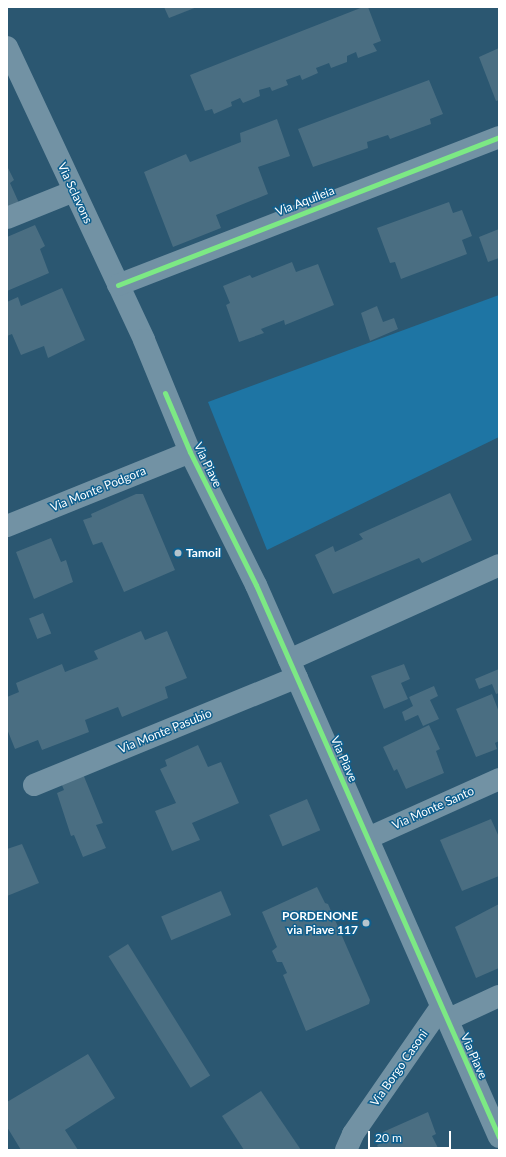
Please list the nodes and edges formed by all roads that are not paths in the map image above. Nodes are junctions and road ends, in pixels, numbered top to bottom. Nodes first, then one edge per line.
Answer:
1 (7, 47) edge
2 (499, 137) edge
3 (74, 191) junction
4 (7, 218) edge
5 (118, 285) junction
6 (144, 340) joint
7 (190, 452) junction
8 (7, 526) edge
9 (499, 565) edge
10 (293, 669) junction
11 (499, 779) edge
12 (34, 785) dead end
13 (368, 838) junction
14 (499, 996) edge
15 (444, 1013) junction
16 (499, 1137) edge
17 (346, 1150) edge

1 - 3 street, Via Sclavons
2 - 5 street, Via Aquileia
3 - 4 street
3 - 5 street, Via Sclavons
5 - 6 street, Via Sclavons
6 - 7 street, Via Piave
7 - 8 street, Via Monte Podgora
7 - 10 street, Via Piave
9 - 10 street, Via Monte Pasubio
10 - 12 street, Via Monte Pasubio
10 - 13 street, Via Piave
11 - 13 street, Via Monte Santo
13 - 15 street, Via Piave
14 - 15 street
15 - 16 street, Via Piave
15 - 17 street, Via Borgo Casoni

